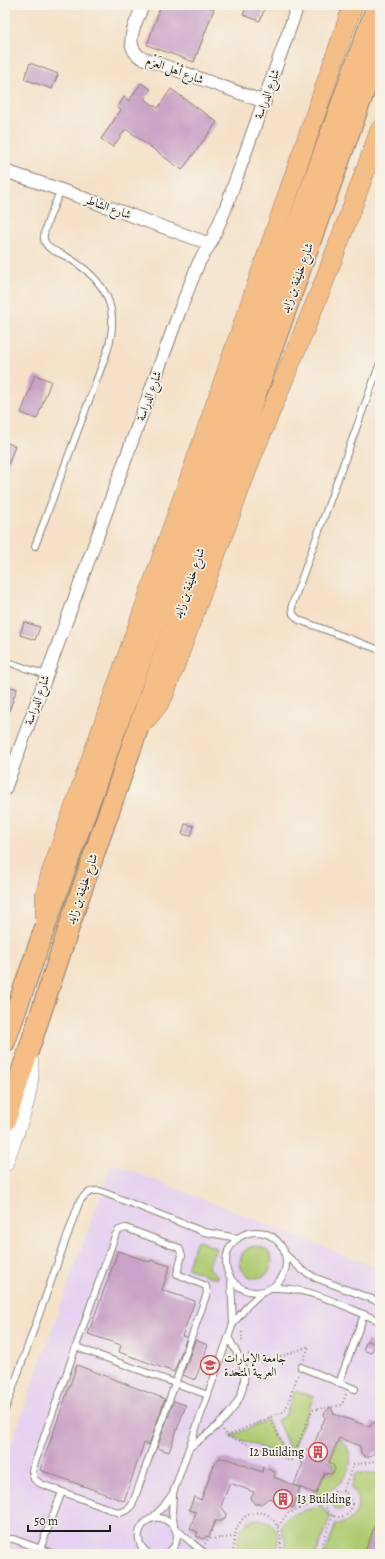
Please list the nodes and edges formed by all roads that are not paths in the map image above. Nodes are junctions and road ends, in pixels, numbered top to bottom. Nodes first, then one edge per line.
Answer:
1 (143, 5) edge
2 (298, 5) edge
3 (352, 5) edge
4 (377, 5) edge
5 (380, 47) edge
6 (265, 102) junction
7 (380, 130) edge
8 (5, 171) edge
9 (61, 190) junction
10 (210, 244) junction
11 (380, 363) edge
12 (34, 546) dead end
13 (380, 650) edge
14 (5, 661) edge
15 (46, 675) junction
16 (138, 727) junction
17 (5, 789) edge
18 (45, 926) junction
19 (5, 1042) edge
20 (29, 1051) junction
21 (5, 1122) edge
22 (5, 1164) edge
23 (238, 1238) junction
24 (286, 1255) junction
25 (232, 1280) junction
26 (273, 1288) junction
27 (262, 1292) junction
28 (380, 1302) edge
29 (364, 1315) junction
30 (380, 1321) edge
31 (233, 1324) junction
32 (228, 1337) junction
33 (76, 1347) junction
34 (301, 1368) road end
35 (175, 1383) junction
36 (340, 1383) junction
37 (352, 1388) road end
38 (208, 1395) junction
39 (5, 1410) edge
40 (190, 1447) junction
41 (62, 1492) junction
42 (173, 1493) junction
43 (151, 1519) junction
44 (174, 1527) junction
45 (5, 1539) edge
46 (40, 1548) junction
47 (203, 1552) edge
48 (56, 1554) edge
49 (149, 1554) edge
50 (166, 1554) edge

1 - 6 street, شارع أهْل العَزْم
2 - 6 street, شارع الدراسة
3 - 18 main road
4 - 18 highway, شارع خليفة بن زايد
5 - 16 highway, شارع خليفة بن زايد
6 - 10 street, شارع الدراسة
7 - 16 main road
8 - 9 street, شارع الشاطر
9 - 10 street, شارع الشاطر
9 - 12 lane
10 - 15 street, شارع الدراسة
11 - 13 lane
14 - 15 lane
15 - 17 street, شارع الدراسة
16 - 20 highway, شارع خليفة بن زايد
18 - 19 highway, شارع خليفة بن زايد
20 - 21 highway, شارع خليفة بن زايد
20 - 22 street
23 - 24 lane
23 - 25 lane
23 - 39 lane
24 - 26 lane
24 - 28 lane
25 - 27 lane
25 - 31 lane
26 - 27 lane
26 - 29 lane
27 - 31 lane
29 - 30 lane
29 - 36 lane
31 - 32 lane
32 - 38 lane
32 - 40 lane
33 - 35 lane
33 - 35 lane
33 - 41 lane
34 - 36 lane
35 - 38 lane
35 - 41 lane
36 - 37 lane
38 - 40 lane
40 - 42 lane
41 - 46 lane
42 - 43 lane
42 - 44 lane
43 - 44 lane
43 - 49 lane
44 - 47 lane
44 - 50 lane
45 - 46 lane
46 - 48 lane

